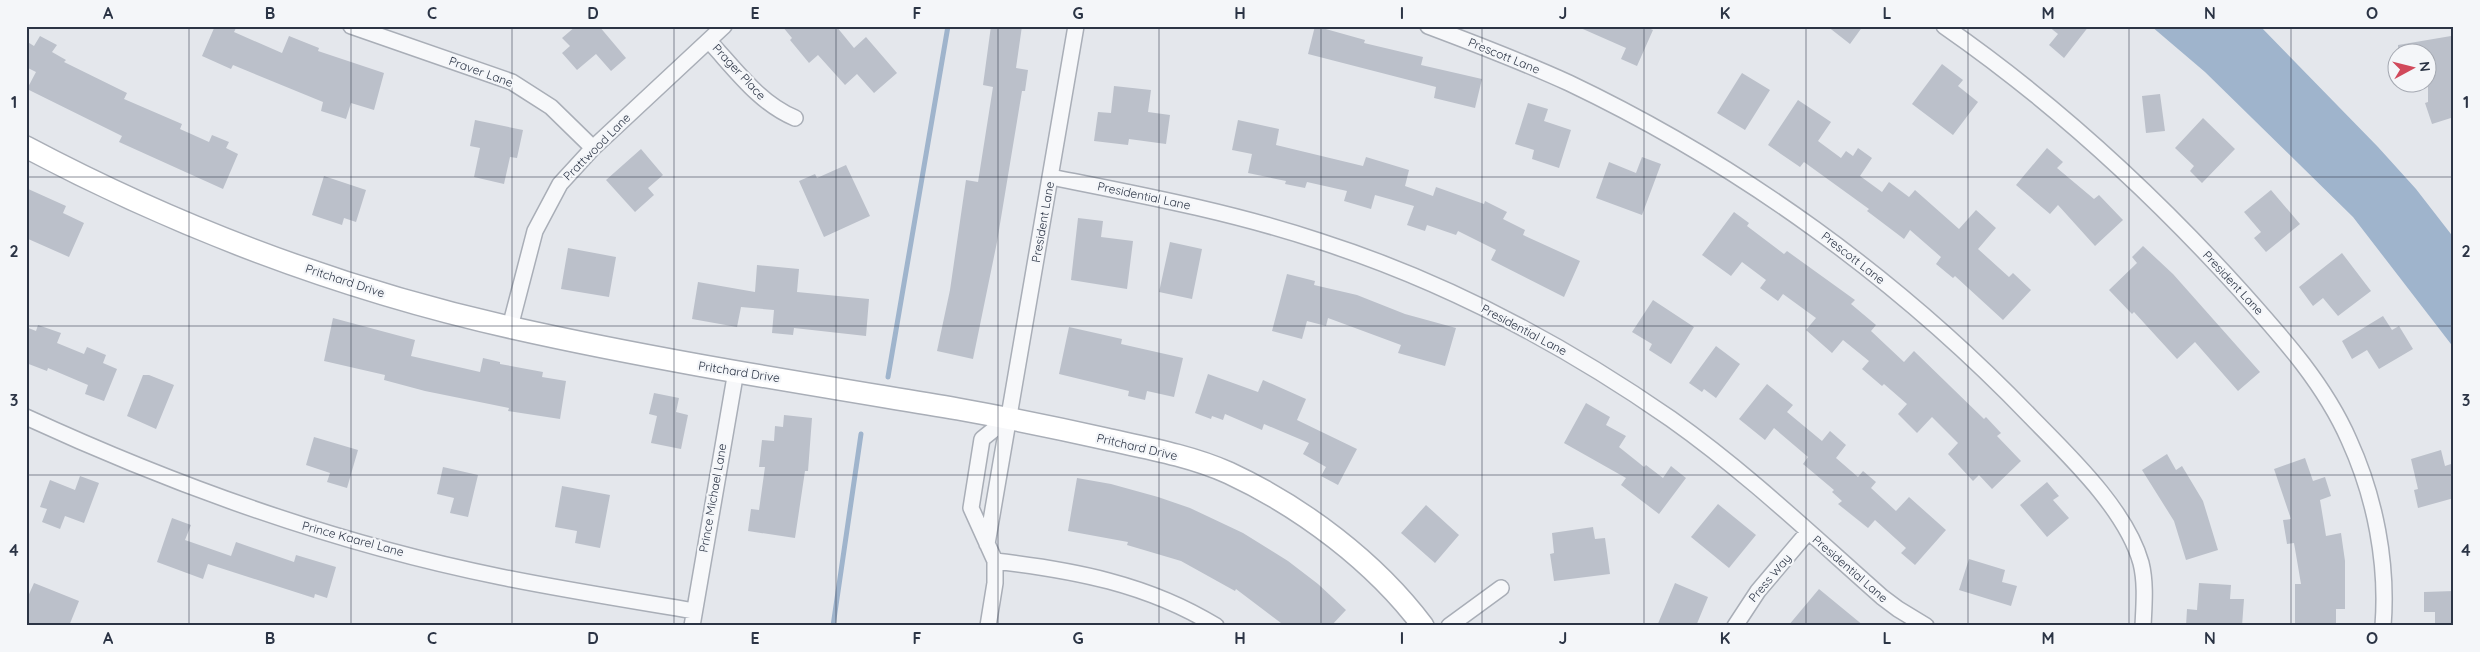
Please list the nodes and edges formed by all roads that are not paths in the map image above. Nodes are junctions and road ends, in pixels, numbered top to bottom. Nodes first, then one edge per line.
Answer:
1 (351, 26) edge
2 (724, 26) edge
3 (1076, 26) edge
4 (1428, 26) edge
5 (1944, 26) edge
6 (709, 41) junction
7 (794, 118) dead end
8 (26, 147) edge
9 (593, 148) junction
10 (1051, 176) junction
11 (510, 327) junction
12 (736, 371) junction
13 (26, 417) edge
14 (1008, 418) junction
15 (1808, 532) junction
16 (987, 544) junction
17 (994, 561) junction
18 (1501, 588) dead end
19 (693, 618) edge
20 (988, 626) edge
21 (1216, 626) edge
22 (1424, 626) edge
23 (1449, 626) edge
24 (1735, 626) edge
25 (1926, 626) edge
26 (2143, 626) edge
27 (2383, 626) edge

1 - 9 street, Praver Lane
2 - 6 street, Prattwood Lane
3 - 10 street, President Lane
4 - 26 street, Prescott Lane
5 - 27 street, President Lane
6 - 7 street, Prager Place
6 - 9 street, Prattwood Lane
8 - 11 street, Pritchard Drive
9 - 11 street, Prattwood Lane
10 - 14 street, President Lane
10 - 15 street, Presidential Lane
11 - 12 street, Pritchard Drive
12 - 14 street, Pritchard Drive
12 - 19 street, Prince Michael Lane
13 - 19 street, Prince Kaarel Lane
14 - 16 street, President Lane
14 - 16 street
14 - 22 street, Pritchard Drive
15 - 24 street, Press Way
15 - 25 street, Presidential Lane
16 - 17 street
17 - 20 street
17 - 21 street
18 - 23 street

